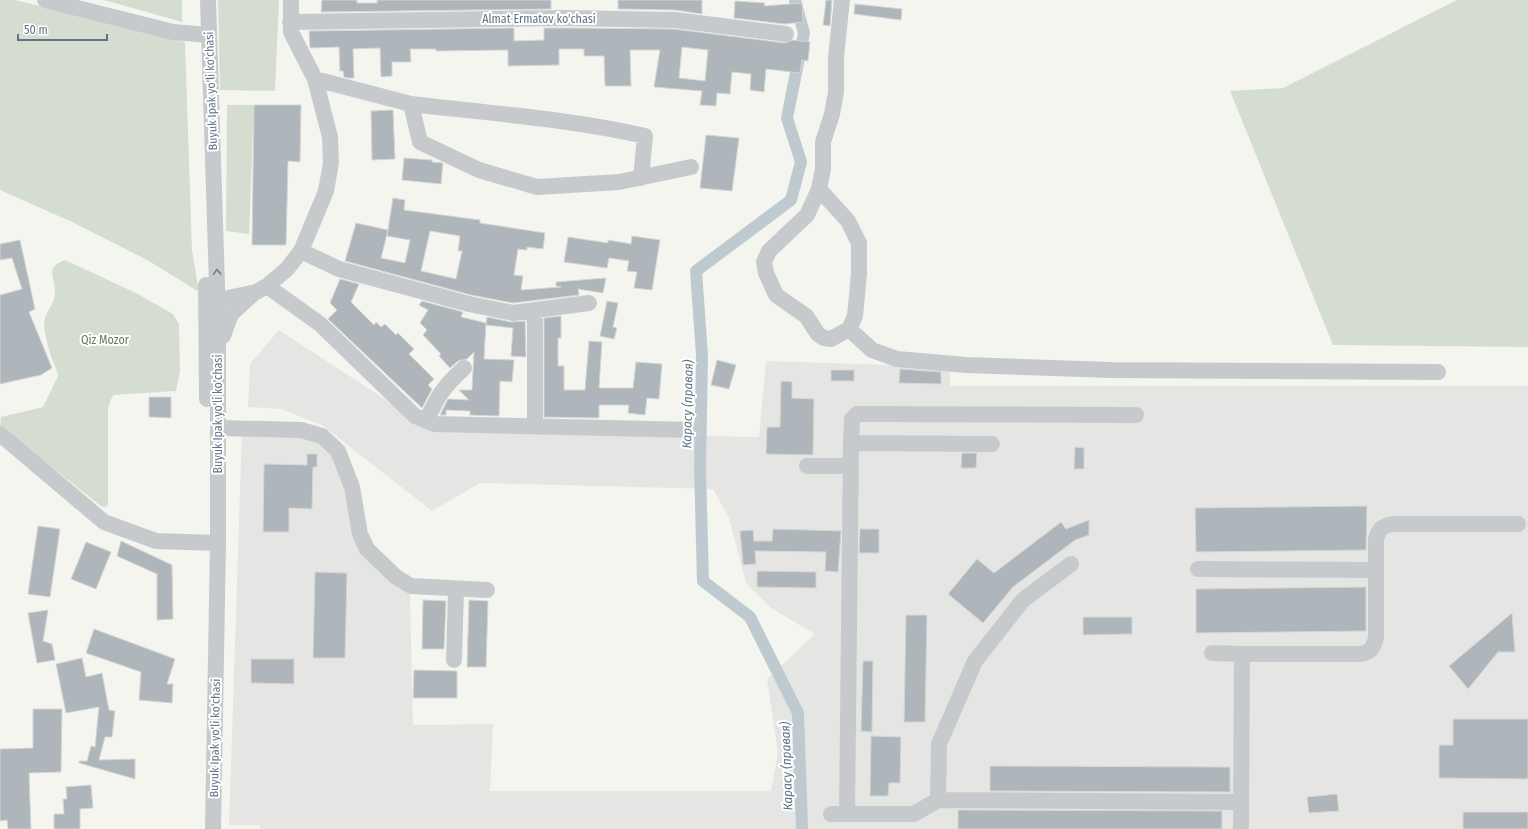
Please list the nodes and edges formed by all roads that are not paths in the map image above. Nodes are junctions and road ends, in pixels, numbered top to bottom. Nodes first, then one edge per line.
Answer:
1 (45, 0) edge
2 (197, 0) edge
3 (208, 0) edge
4 (291, 0) edge
5 (842, 0) edge
6 (290, 22) junction
7 (204, 34) junction
8 (786, 34) dead end
9 (315, 79) junction
10 (411, 104) junction
11 (691, 167) dead end
12 (641, 178) junction
13 (819, 189) junction
14 (301, 251) junction
15 (261, 289) junction
16 (212, 301) junction
17 (589, 303) dead end
18 (534, 312) junction
19 (849, 329) junction
20 (218, 355) junction
21 (464, 368) dead end
22 (1438, 372) dead end
23 (1136, 415) dead end
24 (426, 421) junction
25 (535, 426) junction
26 (218, 428) junction
27 (695, 430) dead end
28 (0, 434) edge
29 (851, 443) junction
30 (992, 444) dead end
31 (807, 466) dead end
32 (850, 466) junction
33 (1518, 524) dead end
34 (213, 542) junction
35 (1071, 564) dead end
36 (1198, 569) dead end
37 (1376, 570) junction
38 (456, 589) junction
39 (487, 590) dead end
40 (1212, 653) dead end
41 (1242, 654) junction
42 (454, 660) dead end
43 (938, 800) junction
44 (1241, 802) junction
45 (831, 814) dead end
46 (847, 814) junction
47 (202, 829) edge
48 (213, 829) edge
49 (1241, 829) edge

1 - 7 street
2 - 7 street, Buyuk Ipak yo'li ko'chasi
3 - 7 street, Buyuk Ipak yo'li ko'chasi
4 - 6 street, Buyuk Ipak yo'li ko'chasi
5 - 13 street
6 - 8 street, Almat Ermatov ko'chasi
6 - 9 street, Buyuk Ipak yo'li ko'chasi
7 - 16 street, Buyuk Ipak yo'li ko'chasi
9 - 10 street
9 - 14 street, Buyuk Ipak yo'li ko'chasi
10 - 12 street
10 - 12 street
11 - 12 street
13 - 19 street
13 - 19 street
14 - 15 street, Buyuk Ipak yo'li ko'chasi
14 - 18 street
15 - 16 street
15 - 20 street, Buyuk Ipak yo'li ko'chasi
15 - 24 street
16 - 20 street, Buyuk Ipak yo'li ko'chasi
16 - 34 street, Buyuk Ipak yo'li ko'chasi
17 - 18 street
18 - 25 street
19 - 22 street
20 - 26 street, Buyuk Ipak yo'li ko'chasi
21 - 24 street
23 - 29 street
24 - 25 street
25 - 27 street
26 - 34 street, Buyuk Ipak yo'li ko'chasi
26 - 38 street
28 - 34 street
29 - 30 street
29 - 32 street
31 - 32 street
32 - 46 street
33 - 37 street
34 - 47 street, Buyuk Ipak yo'li ko'chasi
34 - 48 street, Buyuk Ipak yo'li ko'chasi
35 - 43 street
36 - 37 street
37 - 41 street
38 - 39 street
38 - 42 street
40 - 41 street
41 - 44 street
43 - 44 street
43 - 46 street
44 - 49 street
45 - 46 street

